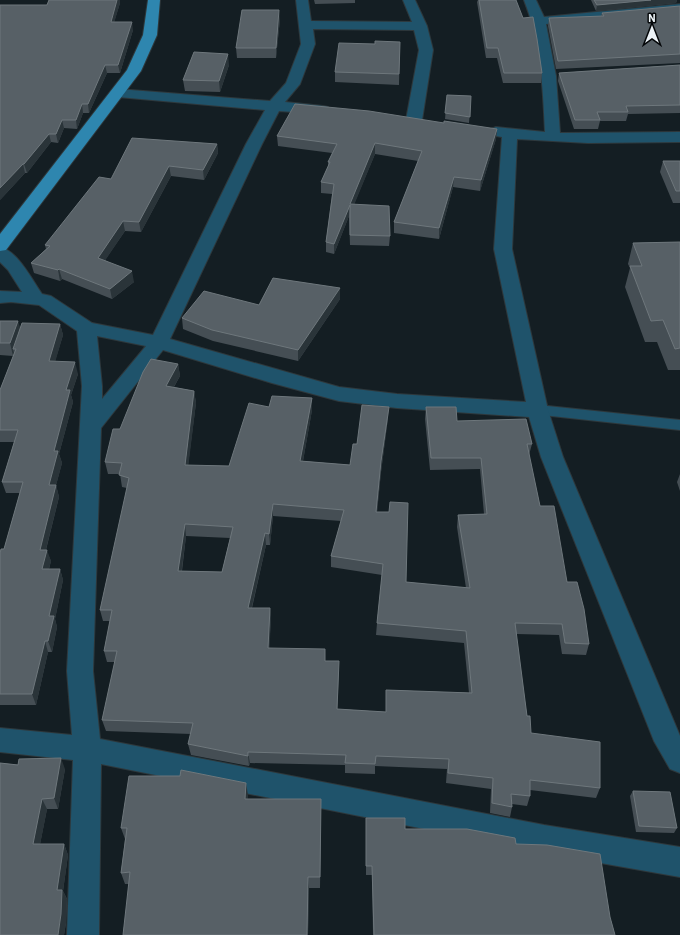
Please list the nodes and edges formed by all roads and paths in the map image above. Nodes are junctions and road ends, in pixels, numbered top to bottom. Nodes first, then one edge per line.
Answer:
1 (154, 0) edge
2 (302, 0) edge
3 (409, 0) edge
4 (530, 0) edge
5 (680, 8) edge
6 (539, 21) junction
7 (306, 25) junction
8 (420, 26) junction
9 (549, 76) junction
10 (564, 76) edge
11 (118, 93) junction
12 (275, 105) junction
13 (337, 112) edge
14 (398, 118) edge
15 (414, 120) junction
16 (428, 122) edge
17 (480, 130) edge
18 (510, 134) junction
19 (680, 136) edge
20 (553, 137) junction
21 (0, 246) edge
22 (0, 252) edge
23 (0, 297) edge
24 (37, 300) junction
25 (86, 328) junction
26 (159, 342) junction
27 (538, 410) junction
28 (680, 425) edge
29 (91, 426) junction
30 (0, 740) edge
31 (87, 749) junction
32 (680, 760) edge
33 (680, 862) edge
34 (83, 935) edge

1 - 11 main road
2 - 7 street
3 - 8 street
4 - 6 street
5 - 6 street
6 - 9 street
7 - 8 street
7 - 12 street
8 - 15 street
9 - 10 street
9 - 20 street
11 - 12 street
11 - 21 main road
12 - 13 street
12 - 26 street
14 - 15 street
15 - 16 street
17 - 18 street
18 - 20 street
18 - 27 street
19 - 20 street
22 - 24 street
23 - 24 street
24 - 25 street
25 - 26 street
25 - 29 street
26 - 27 street
26 - 29 street
27 - 28 lane
27 - 32 street
29 - 31 street
30 - 31 street
31 - 33 street
31 - 34 street

